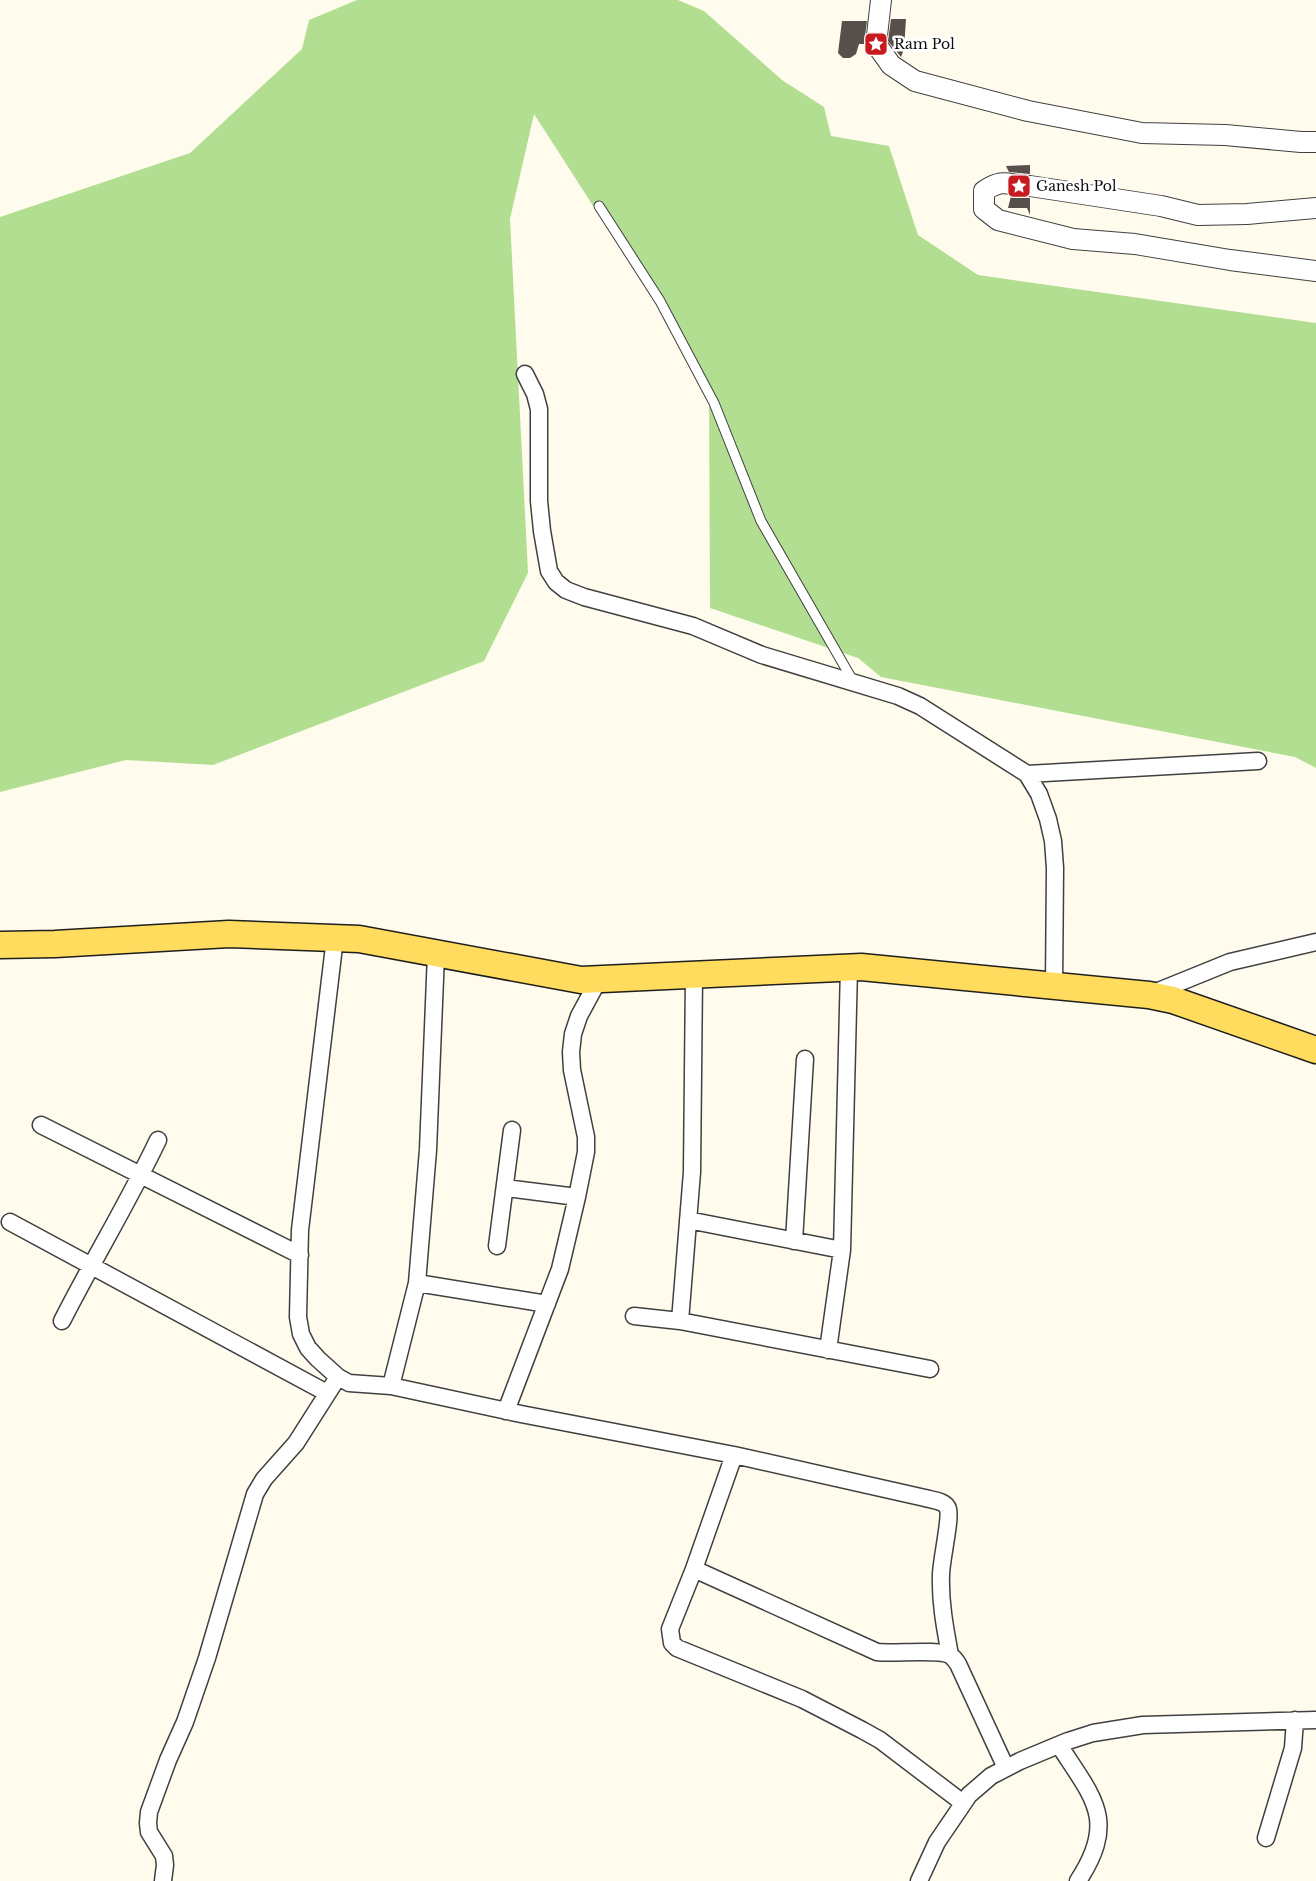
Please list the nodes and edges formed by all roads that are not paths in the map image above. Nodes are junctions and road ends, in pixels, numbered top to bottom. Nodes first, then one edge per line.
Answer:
1 (881, 0) edge
2 (1316, 142) edge
3 (599, 206) dead end
4 (1316, 208) edge
5 (1316, 270) edge
6 (525, 374) dead end
7 (853, 681) junction
8 (1258, 761) dead end
9 (1027, 774) junction
10 (335, 938) junction
11 (1316, 942) edge
12 (0, 945) edge
13 (436, 954) junction
14 (849, 968) junction
15 (694, 974) junction
16 (599, 979) junction
17 (1054, 986) junction
18 (1149, 995) junction
19 (1316, 1050) edge
20 (804, 1058) dead end
21 (41, 1125) dead end
22 (512, 1130) dead end
23 (158, 1140) dead end
24 (141, 1175) junction
25 (506, 1188) junction
26 (576, 1197) junction
27 (688, 1220) junction
28 (10, 1222) dead end
29 (794, 1241) junction
30 (497, 1246) dead end
31 (842, 1250) junction
32 (300, 1255) junction
33 (90, 1265) junction
34 (417, 1283) junction
35 (547, 1304) junction
36 (634, 1316) dead end
37 (62, 1321) dead end
38 (680, 1321) junction
39 (828, 1350) junction
40 (930, 1369) dead end
41 (338, 1377) junction
42 (391, 1386) junction
43 (327, 1393) junction
44 (506, 1411) junction
45 (734, 1455) junction
46 (694, 1569) junction
47 (950, 1655) junction
48 (1295, 1720) junction
49 (1316, 1720) edge
50 (1060, 1745) junction
51 (1006, 1768) junction
52 (962, 1803) junction
53 (1266, 1838) dead end
54 (163, 1881) edge
55 (919, 1881) edge
56 (1078, 1881) edge

1 - 2 street
3 - 7 lane
4 - 5 street
6 - 7 street
7 - 9 street
8 - 9 street
9 - 17 street
10 - 12 main road
10 - 13 main road
10 - 32 street
11 - 18 street
13 - 16 main road
13 - 34 street
14 - 15 main road
14 - 17 main road
14 - 31 street
15 - 16 main road
15 - 27 street
16 - 26 street
17 - 18 main road
18 - 19 main road
20 - 29 street
21 - 24 street
22 - 25 street
23 - 24 street
24 - 32 street
24 - 33 street
25 - 26 street
25 - 30 street
26 - 35 street
27 - 29 street
27 - 38 street
28 - 33 street
29 - 31 street
31 - 39 street
32 - 41 street
33 - 37 street
33 - 43 street
34 - 35 street
34 - 42 street
35 - 44 street
36 - 38 street
38 - 39 street
39 - 40 street
41 - 42 street
41 - 43 street
42 - 44 street
43 - 54 street
44 - 45 street
45 - 46 street
45 - 47 street
46 - 47 street
46 - 52 street
47 - 51 street
48 - 49 street
48 - 50 street
48 - 53 street
50 - 51 street
50 - 56 street
51 - 52 street
52 - 55 street

